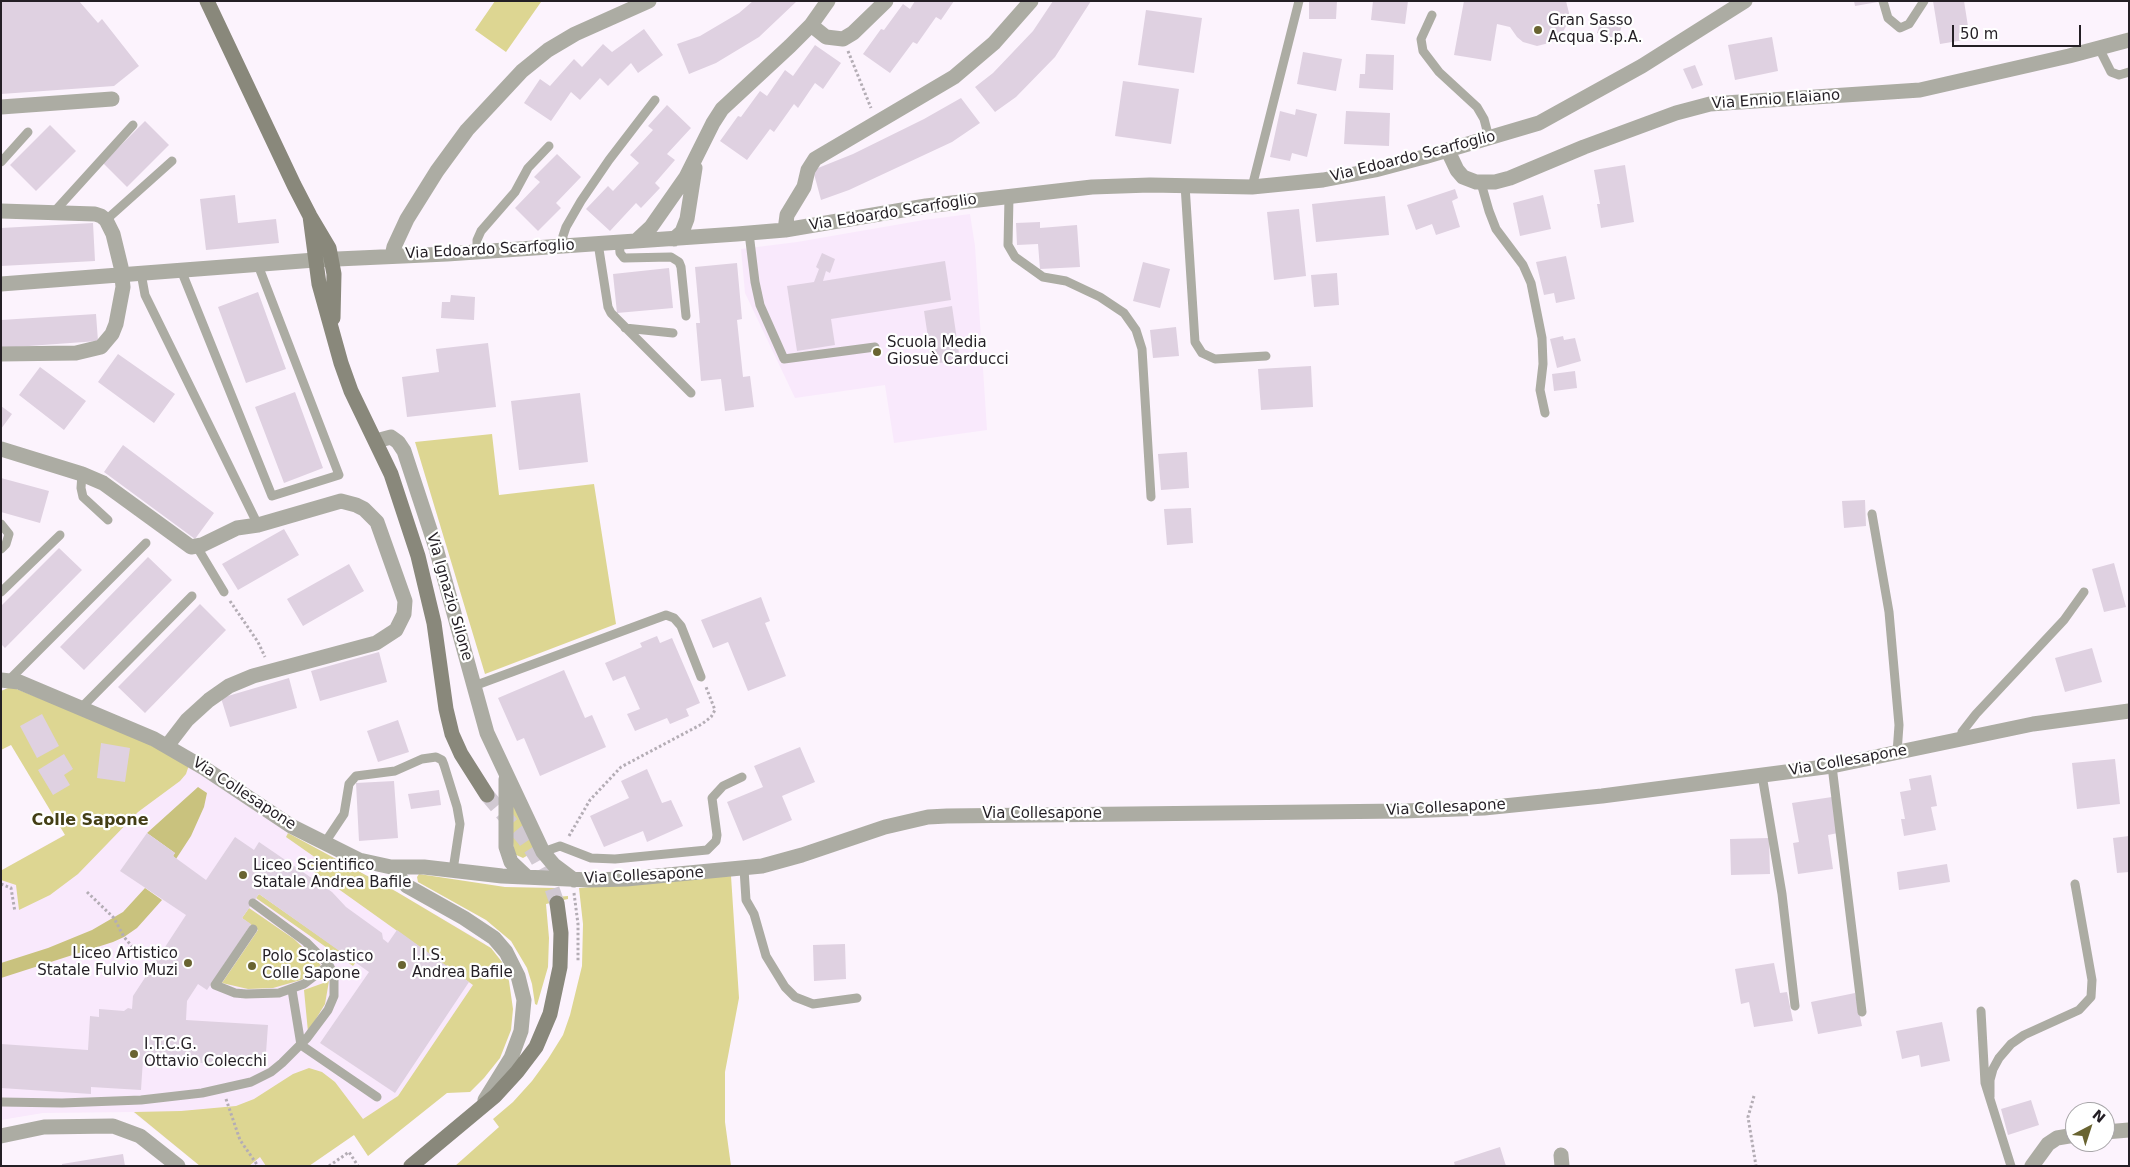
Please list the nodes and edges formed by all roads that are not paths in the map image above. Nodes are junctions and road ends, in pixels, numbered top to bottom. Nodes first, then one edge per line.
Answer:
1 (207, 1) edge
2 (649, 1) edge
3 (828, 1) edge
4 (886, 1) edge
5 (1031, 1) edge
6 (1299, 1) edge
7 (1745, 1) edge
8 (1883, 1) edge
9 (1924, 1) edge
10 (1432, 15) dead end
11 (811, 25) junction
12 (2129, 40) edge
13 (2099, 48) junction
14 (2129, 72) edge
15 (112, 99) dead end
16 (655, 100) dead end
17 (1, 107) edge
18 (133, 125) dead end
19 (28, 132) dead end
20 (1489, 138) junction
21 (548, 146) dead end
22 (1448, 151) junction
23 (697, 159) junction
24 (172, 161) dead end
25 (1, 162) edge
26 (1481, 183) junction
27 (1185, 185) junction
28 (1252, 187) junction
29 (1009, 196) junction
30 (664, 209) junction
31 (1, 211) edge
32 (54, 212) junction
33 (688, 215) junction
34 (310, 216) junction
35 (106, 220) junction
36 (785, 230) junction
37 (749, 233) junction
38 (699, 238) junction
39 (669, 239) junction
40 (636, 240) junction
41 (619, 242) junction
42 (598, 243) junction
43 (563, 246) junction
44 (477, 252) junction
45 (392, 256) junction
46 (333, 259) junction
47 (315, 260) junction
48 (258, 265) junction
49 (181, 270) junction
50 (141, 273) junction
51 (122, 275) junction
52 (1, 284) edge
53 (686, 316) dead end
54 (625, 328) junction
55 (334, 332) junction
56 (673, 333) dead end
57 (875, 346) dead end
58 (1, 354) edge
59 (1266, 356) dead end
60 (691, 393) dead end
61 (1545, 413) dead end
62 (376, 441) junction
63 (1, 449) edge
64 (82, 474) junction
65 (1151, 497) dead end
66 (1872, 514) dead end
67 (108, 520) dead end
68 (1, 524) edge
69 (258, 525) junction
70 (60, 535) dead end
71 (146, 543) dead end
72 (197, 547) junction
73 (1, 549) edge
74 (1, 592) edge
75 (224, 592) road end
76 (2084, 592) dead end
77 (192, 596) dead end
78 (701, 677) road end
79 (5, 680) edge
80 (474, 686) junction
81 (81, 708) junction
82 (2129, 711) edge
83 (1961, 740) junction
84 (167, 746) junction
85 (1897, 753) junction
86 (1832, 766) junction
87 (506, 775) junction
88 (1762, 775) junction
89 (742, 777) dead end
90 (487, 794) tunnel mouth
91 (324, 844) junction
92 (542, 852) junction
93 (508, 855) junction
94 (397, 867) junction
95 (744, 869) junction
96 (453, 870) junction
97 (493, 876) junction
98 (527, 877) junction
99 (574, 880) junction
100 (2075, 884) dead end
101 (252, 903) dead end
102 (557, 903) tunnel mouth
103 (253, 929) dead end
104 (328, 965) junction
105 (292, 990) junction
106 (857, 998) dead end
107 (1795, 1006) dead end
108 (1981, 1011) dead end
109 (1862, 1012) dead end
110 (301, 1045) junction
111 (377, 1097) dead end
112 (1990, 1097) junction
113 (1, 1102) edge
114 (477, 1112) junction
115 (2129, 1130) edge
116 (2115, 1131) edge
117 (1, 1136) edge
118 (2065, 1137) edge
119 (178, 1166) edge
120 (411, 1166) edge
121 (2011, 1166) edge
122 (2032, 1166) edge

1 - 34 street
2 - 45 street
3 - 11 street
4 - 11 street
5 - 36 street
6 - 28 lane
7 - 20 street, Via Edoardo Scarfoglio
8 - 9 lane
10 - 20 lane
11 - 23 street
12 - 13 street, Via Ennio Flaiano
13 - 14 lane
13 - 26 street, Via Ennio Flaiano
15 - 17 street
16 - 43 lane
18 - 32 lane
19 - 25 lane
20 - 22 street, Via Edoardo Scarfoglio
21 - 44 lane
22 - 26 street
22 - 28 street, Via Edoardo Scarfoglio
23 - 30 street
23 - 33 street
24 - 35 lane
26 - 61 lane
27 - 28 street, Via Edoardo Scarfoglio
27 - 29 street, Via Edoardo Scarfoglio
27 - 59 lane
29 - 36 street, Via Edoardo Scarfoglio
29 - 65 lane
30 - 39 street
30 - 40 street
31 - 32 street
32 - 35 street
33 - 38 street
33 - 39 street
34 - 46 street
34 - 47 street, Via Ignazio Silone
35 - 51 street
36 - 37 street, Via Edoardo Scarfoglio
37 - 38 street, Via Edoardo Scarfoglio
37 - 57 lane
38 - 39 street, Via Edoardo Scarfoglio
39 - 40 street, Via Edoardo Scarfoglio
40 - 41 street, Via Edoardo Scarfoglio
41 - 42 street, Via Edoardo Scarfoglio
41 - 53 lane
42 - 43 street, Via Edoardo Scarfoglio
42 - 54 lane
43 - 44 street, Via Edoardo Scarfoglio
44 - 45 street, Via Edoardo Scarfoglio
45 - 46 street, Via Edoardo Scarfoglio
46 - 47 street, Via Edoardo Scarfoglio
46 - 55 street, Via Ignazio Silone
47 - 48 street, Via Edoardo Scarfoglio
47 - 55 street, Via Ignazio Silone
48 - 49 street, Via Edoardo Scarfoglio
48 - 49 lane
49 - 50 street, Via Edoardo Scarfoglio
50 - 51 street, Via Edoardo Scarfoglio
50 - 69 lane
51 - 52 street, Via Edoardo Scarfoglio
51 - 58 street
54 - 56 lane
54 - 60 lane
55 - 62 street, Via Ignazio Silone
62 - 80 street, Via Ignazio Silone
62 - 90 street, Via Ignazio Silone
63 - 64 street
64 - 67 lane
64 - 72 street
66 - 85 lane
68 - 73 lane
69 - 72 street
69 - 84 street
70 - 74 lane
71 - 79 lane
72 - 75 lane
76 - 83 lane
77 - 81 lane
78 - 80 lane
79 - 81 street, Via Collesapone
80 - 87 street, Via Ignazio Silone
81 - 84 street, Via Collesapone
82 - 83 street, Via Collesapone
83 - 85 street, Via Collesapone
84 - 91 street, Via Collesapone
85 - 86 street, Via Collesapone
86 - 88 street, Via Collesapone
86 - 109 lane
87 - 92 street, Via Ignazio Silone
87 - 93 street, Via Ignazio Silone
88 - 95 street, Via Collesapone
88 - 107 lane
89 - 92 lane
91 - 94 street, Via Collesapone
91 - 96 lane
92 - 98 street
92 - 99 street
93 - 97 street
93 - 98 street
94 - 96 street, Via Collesapone
94 - 114 street
95 - 99 street, Via Collesapone
95 - 106 lane
96 - 97 street, Via Collesapone
97 - 98 street, Via Collesapone
98 - 99 street, Via Collesapone
100 - 112 lane
101 - 104 lane
102 - 114 street
103 - 105 lane
104 - 105 lane
104 - 110 lane
105 - 110 lane
108 - 112 lane
110 - 111 lane
110 - 113 lane
112 - 121 lane
114 - 120 street
115 - 116 street
117 - 119 street
118 - 122 street

